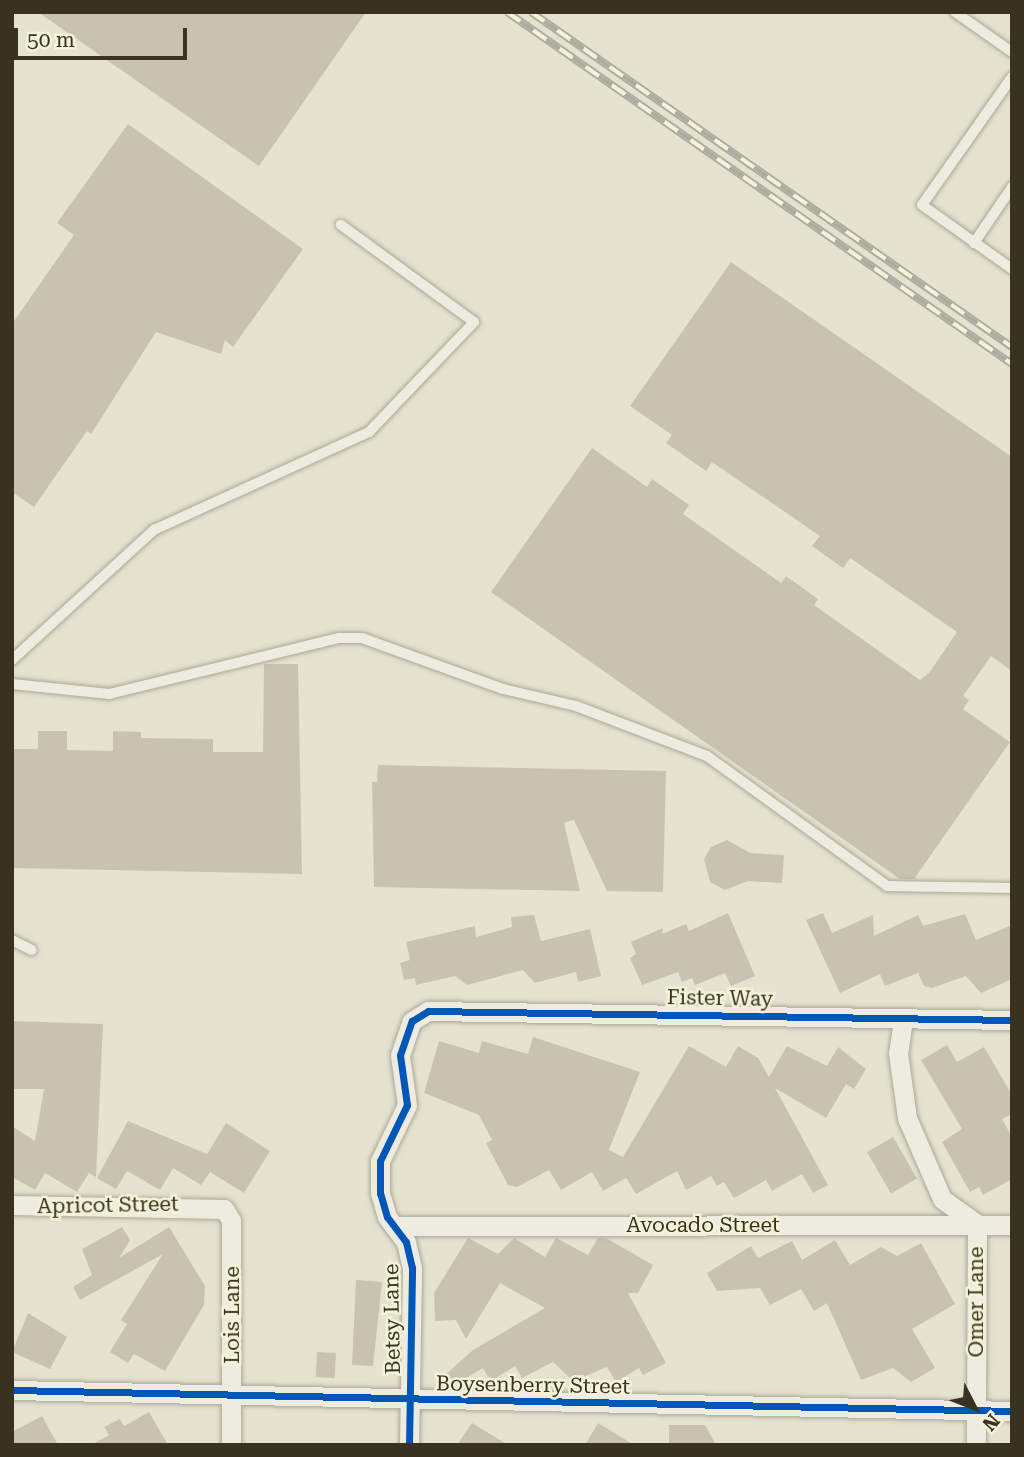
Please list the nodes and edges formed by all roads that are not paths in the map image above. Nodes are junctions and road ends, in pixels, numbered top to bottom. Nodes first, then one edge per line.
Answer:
1 (955, 12) edge
2 (1012, 52) edge
3 (1012, 77) edge
4 (1012, 187) edge
5 (341, 225) dead end
6 (974, 243) junction
7 (1012, 269) edge
8 (12, 660) edge
9 (12, 684) edge
10 (1012, 888) edge
11 (12, 940) edge
12 (32, 950) dead end
13 (428, 1011) joint
14 (903, 1019) junction
15 (1012, 1020) edge
16 (205, 1204) joint
17 (12, 1205) edge
18 (976, 1224) junction
19 (1012, 1225) edge
20 (395, 1226) junction
21 (12, 1390) edge
22 (232, 1393) junction
23 (410, 1400) junction
24 (976, 1410) junction
25 (1012, 1411) edge
26 (230, 1445) edge
27 (409, 1445) edge
28 (976, 1445) edge

1 - 2 lane
3 - 6 lane
4 - 6 lane
5 - 8 lane
6 - 7 lane
9 - 10 lane
11 - 12 lane
13 - 14 street, Fister Way
13 - 20 street, Betsy Lane
14 - 15 street, Fister Way
14 - 18 street, Omer Lane
16 - 17 street, Apricot Street
16 - 22 street, Lois Lane
18 - 19 street, Avocado Street
18 - 20 street, Avocado Street
18 - 24 street, Omer Lane
20 - 23 street, Betsy Lane
21 - 22 street, Boysenberry Street
22 - 23 street, Boysenberry Street
22 - 26 street, Lois Lane
23 - 24 street, Boysenberry Street
23 - 27 street, Betsy Lane
24 - 25 street, Boysenberry Street
24 - 28 street, Omer Lane

